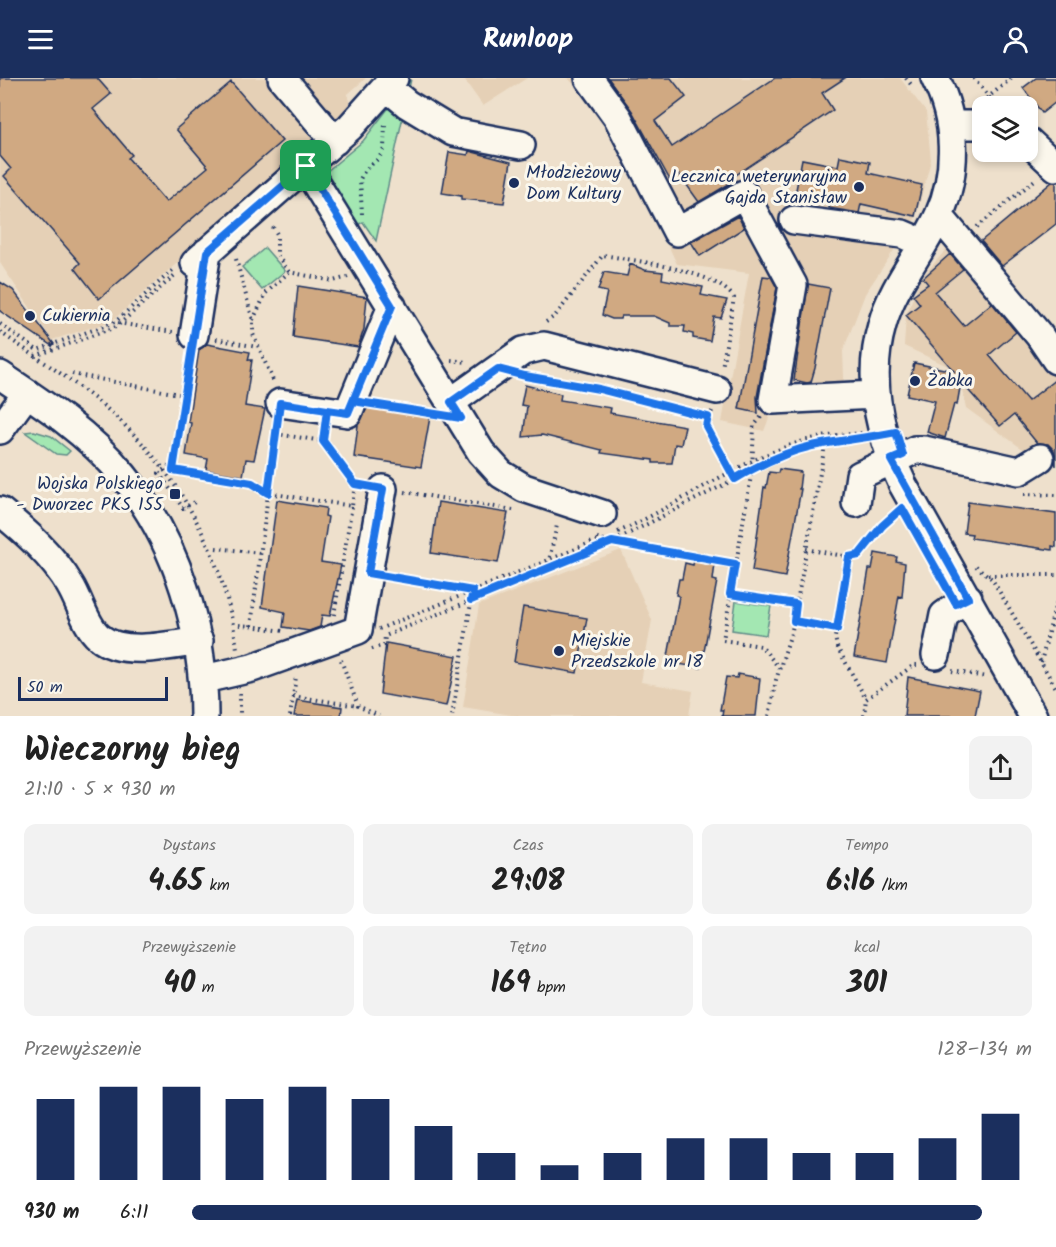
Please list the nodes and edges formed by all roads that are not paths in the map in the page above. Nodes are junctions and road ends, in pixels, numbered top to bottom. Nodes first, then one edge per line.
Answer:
1 (282, 78) edge
2 (589, 78) edge
3 (391, 83) edge
4 (927, 86) edge
5 (966, 125) edge
6 (335, 141) junction
7 (521, 146) dead end
8 (1038, 150) edge
9 (306, 166) junction
10 (1055, 166) edge
11 (939, 216) junction
12 (794, 220) dead end
13 (923, 243) junction
14 (392, 306) junction
15 (194, 335) road end
16 (1056, 360) edge
17 (0, 375) edge
18 (717, 390) road end
19 (27, 393) junction
20 (875, 395) junction
21 (280, 403) road end
22 (456, 410) junction
23 (0, 430) edge
24 (1040, 458) dead end
25 (891, 460) junction
26 (383, 489) road end
27 (856, 502) dead end
28 (0, 511) edge
29 (596, 525) road end
30 (968, 598) junction
31 (199, 641) junction
32 (936, 664) road end
33 (204, 679) junction
34 (204, 716) edge
35 (1033, 716) edge

1 - 6 street
2 - 20 street
3 - 6 street
3 - 7 street
4 - 5 street
5 - 11 street
6 - 9 street
8 - 10 street
9 - 14 street
9 - 15 street
11 - 13 street
11 - 16 street
12 - 13 street
13 - 20 street
14 - 21 street
14 - 22 street
17 - 19 street
18 - 22 street
19 - 23 street
19 - 31 street
20 - 25 street
22 - 29 street
24 - 25 street
25 - 27 street
25 - 30 street
26 - 33 street
28 - 31 street
30 - 32 street
30 - 35 street
31 - 33 street
33 - 34 street

